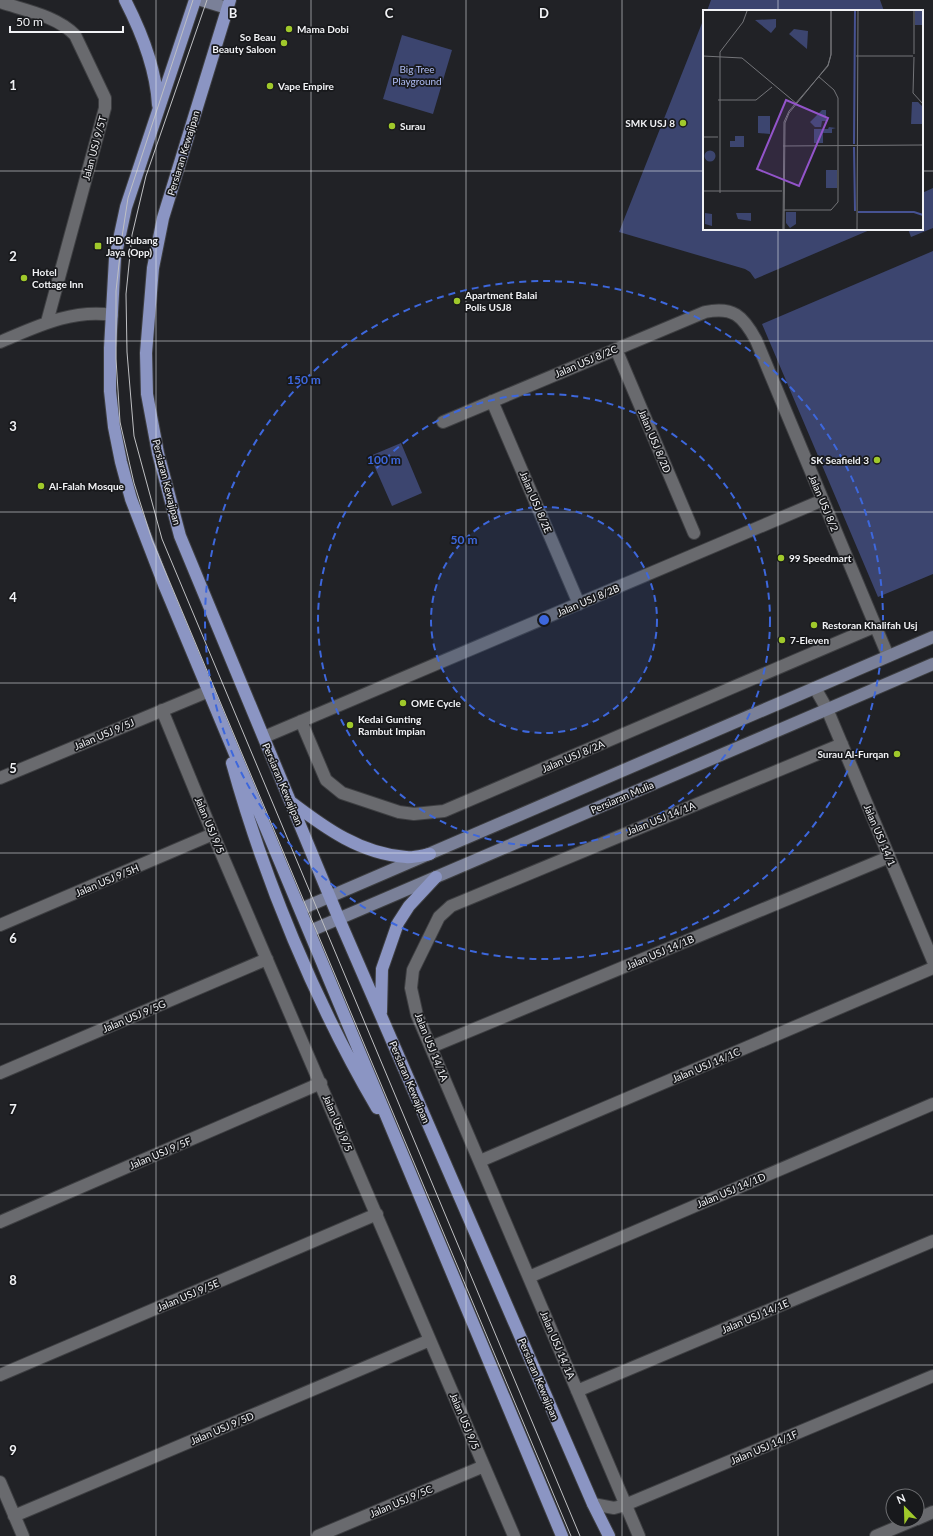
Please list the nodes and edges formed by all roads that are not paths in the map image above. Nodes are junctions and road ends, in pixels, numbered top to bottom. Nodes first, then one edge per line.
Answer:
1 (125, 0) edge
2 (195, 0) edge
3 (201, 0) edge
4 (0, 2) edge
5 (229, 4) edge
6 (158, 110) junction
7 (732, 312) joint
8 (112, 315) junction
9 (47, 322) junction
10 (0, 342) edge
11 (616, 349) junction
12 (492, 401) junction
13 (443, 422) dead end
14 (823, 500) junction
15 (694, 533) dead end
16 (579, 604) junction
17 (876, 626) junction
18 (933, 637) edge
19 (888, 656) junction
20 (933, 664) edge
21 (815, 688) junction
22 (209, 690) junction
23 (827, 709) junction
24 (162, 710) junction
25 (220, 718) junction
26 (301, 721) junction
27 (264, 737) junction
28 (842, 744) junction
29 (0, 778) edge
30 (290, 801) junction
31 (213, 834) junction
32 (430, 854) junction
33 (889, 858) junction
34 (436, 877) junction
35 (330, 897) junction
36 (301, 909) junction
37 (339, 919) junction
38 (0, 925) edge
39 (310, 931) junction
40 (268, 958) junction
41 (933, 961) edge
42 (933, 968) edge
43 (381, 1016) junction
44 (431, 1047) junction
45 (0, 1073) edge
46 (321, 1083) junction
47 (933, 1104) edge
48 (400, 1149) junction
49 (480, 1161) junction
50 (377, 1214) junction
51 (0, 1222) edge
52 (933, 1241) edge
53 (529, 1277) junction
54 (430, 1340) junction
55 (0, 1375) edge
56 (933, 1376) edge
57 (577, 1391) junction
58 (484, 1466) junction
59 (0, 1482) edge
60 (593, 1504) junction
61 (625, 1505) junction
62 (14, 1516) junction
63 (895, 1528) edge
64 (23, 1536) edge
65 (318, 1536) edge
66 (514, 1536) edge
67 (562, 1536) edge
68 (609, 1536) edge
69 (639, 1536) edge
70 (876, 1536) edge

1 - 6 main road
2 - 6 main road
3 - 5 main road
4 - 9 street, Jalan USJ 9/5T
5 - 27 main road, Persiaran Kewajipan
6 - 8 main road
7 - 11 street, Jalan USJ 8/2C
7 - 14 street, Jalan USJ 8/2
8 - 9 street
8 - 22 main road
9 - 10 street
11 - 12 street, Jalan USJ 8/2C
11 - 15 street, Jalan USJ 8/2D
12 - 13 street, Jalan USJ 8/2C
12 - 16 street, Jalan USJ 8/2E
14 - 16 street, Jalan USJ 8/2B
14 - 17 street, Jalan USJ 8/2
16 - 26 street, Jalan USJ 8/2B
17 - 19 street, Jalan USJ 8/2
17 - 26 street, Jalan USJ 8/2A
18 - 19 main road
19 - 21 main road
20 - 23 main road, Persiaran Mulia
21 - 23 street, Jalan USJ 14/1
21 - 32 main road
22 - 24 street, Jalan USJ 9/5J
22 - 25 main road
23 - 28 street, Jalan USJ 14/1
23 - 34 main road, Persiaran Mulia
24 - 29 street, Jalan USJ 9/5J
24 - 31 street, Jalan USJ 9/5
25 - 36 main road
25 - 48 main road
26 - 27 street, Jalan USJ 8/2B
27 - 30 main road, Persiaran Kewajipan
28 - 33 street, Jalan USJ 14/1
28 - 44 street, Jalan USJ 14/1A
30 - 32 main road
30 - 35 main road, Persiaran Kewajipan
31 - 38 street, Jalan USJ 9/5H
31 - 40 street, Jalan USJ 9/5
32 - 35 main road
33 - 41 street, Jalan USJ 14/1
33 - 44 street, Jalan USJ 14/1B
34 - 37 main road, Persiaran Mulia
34 - 43 main road
35 - 36 main road
35 - 37 main road, Persiaran Kewajipan
36 - 39 main road
37 - 39 main road, Persiaran Mulia
37 - 43 main road, Persiaran Kewajipan
39 - 48 main road
40 - 45 street, Jalan USJ 9/5G
40 - 46 street, Jalan USJ 9/5
42 - 49 street, Jalan USJ 14/1C
43 - 60 main road, Persiaran Kewajipan
44 - 49 street, Jalan USJ 14/1A
46 - 50 street, Jalan USJ 9/5
46 - 51 street, Jalan USJ 9/5F
47 - 53 street, Jalan USJ 14/1D
48 - 67 main road
49 - 53 street, Jalan USJ 14/1A
50 - 54 street, Jalan USJ 9/5
50 - 55 street, Jalan USJ 9/5E
52 - 57 street, Jalan USJ 14/1E
53 - 57 street, Jalan USJ 14/1A
54 - 58 street, Jalan USJ 9/5
54 - 62 street, Jalan USJ 9/5D
56 - 61 street, Jalan USJ 14/1F
57 - 61 street, Jalan USJ 14/1A
58 - 65 street, Jalan USJ 9/5C
58 - 66 street, Jalan USJ 9/5
59 - 62 street
60 - 61 street, Jalan USJ 14/1F
60 - 68 main road, Persiaran Kewajipan
61 - 69 street, Jalan USJ 14/1A
62 - 64 street
63 - 70 street

